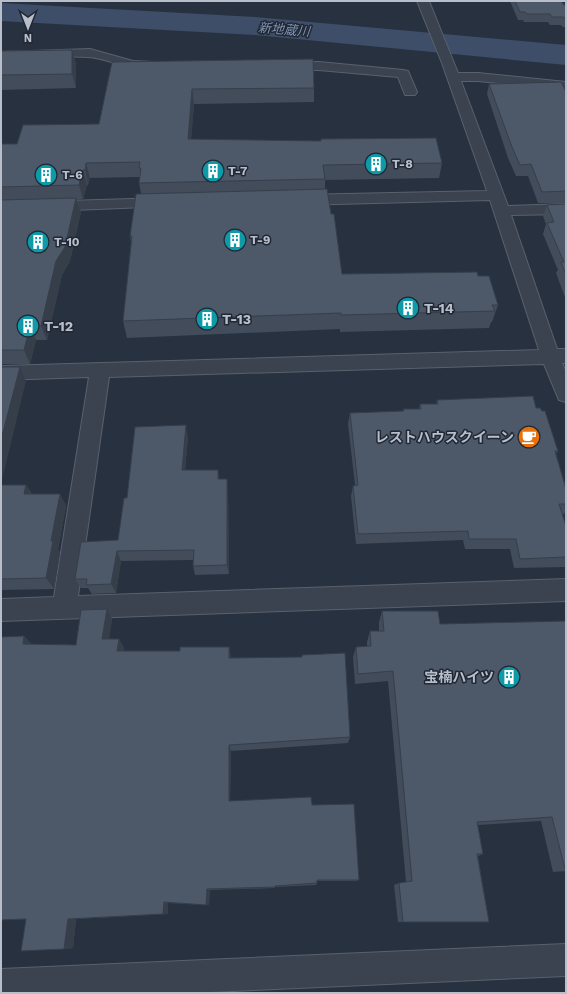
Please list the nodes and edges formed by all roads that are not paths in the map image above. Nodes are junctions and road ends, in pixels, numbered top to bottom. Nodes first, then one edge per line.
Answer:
1 (423, 1) edge
2 (1, 56) edge
3 (164, 65) edge
4 (272, 66) edge
5 (451, 70) junction
6 (566, 86) edge
7 (410, 92) dead end
8 (496, 195) junction
9 (287, 200) edge
10 (176, 203) edge
11 (1, 208) edge
12 (566, 209) edge
13 (502, 211) junction
14 (558, 356) edge
15 (100, 370) junction
16 (1, 373) edge
17 (566, 395) edge
18 (566, 590) edge
19 (64, 608) junction
20 (1, 610) edge
21 (566, 960) edge
22 (1, 985) edge

1 - 5 street
2 - 3 street
4 - 7 street
5 - 6 street
5 - 8 street
8 - 9 street
8 - 13 street
10 - 11 street
12 - 13 street
13 - 14 street
14 - 15 street
14 - 17 street
15 - 16 street
15 - 19 street
18 - 19 street
19 - 20 street
21 - 22 street

